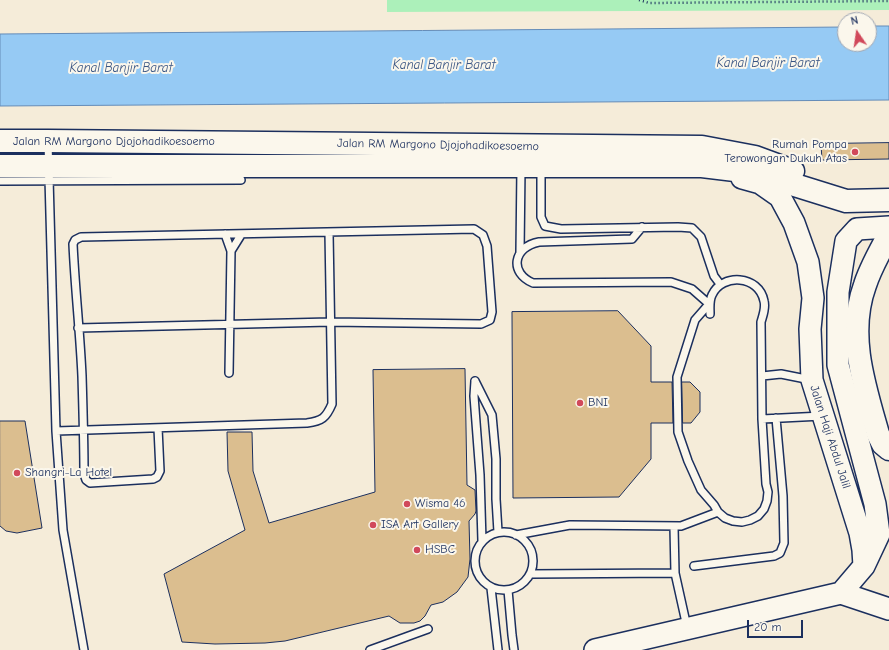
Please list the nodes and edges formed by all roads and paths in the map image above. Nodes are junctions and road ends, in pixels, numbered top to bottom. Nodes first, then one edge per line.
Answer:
1 (639, 0) edge
2 (889, 1) edge
3 (0, 141) edge
4 (48, 141) junction
5 (668, 147) junction
6 (531, 156) junction
7 (0, 166) edge
8 (702, 166) junction
9 (49, 173) junction
10 (241, 180) dead end
11 (0, 181) edge
12 (881, 200) edge
13 (642, 227) junction
14 (889, 227) edge
15 (329, 233) junction
16 (225, 234) junction
17 (241, 234) junction
18 (889, 235) edge
19 (231, 251) junction
20 (520, 252) junction
21 (720, 284) junction
22 (709, 304) junction
23 (710, 314) dead end
24 (330, 322) junction
25 (230, 324) junction
26 (78, 328) junction
27 (229, 373) dead end
28 (762, 376) junction
29 (812, 380) junction
30 (823, 416) junction
31 (776, 418) junction
32 (762, 420) junction
33 (158, 428) junction
34 (56, 431) junction
35 (84, 431) junction
36 (889, 449) edge
37 (718, 512) junction
38 (674, 527) junction
39 (498, 532) junction
40 (516, 535) junction
41 (482, 541) junction
42 (694, 566) dead end
43 (864, 566) junction
44 (675, 573) junction
45 (530, 574) junction
46 (491, 588) junction
47 (508, 590) junction
48 (841, 593) junction
49 (889, 610) edge
50 (428, 629) dead end
51 (687, 629) junction
52 (84, 650) edge
53 (370, 650) edge
54 (498, 650) edge
55 (514, 650) edge
56 (596, 650) edge

1 - 2 path
3 - 4 main road, Jalan RM Margono Djojohadikoesoemo
4 - 6 main road, Jalan RM Margono Djojohadikoesoemo
4 - 9 lane
5 - 6 main road, Jalan RM Margono Djojohadikoesoemo
5 - 8 street, Jalan Haji Abdul Jalil
5 - 12 main road, Jalan RM Margono Djojohadikoesoemo
6 - 8 main road, Jalan RM Margono Djojohadikoesoemo
6 - 9 main road, Jalan RM Margono Djojohadikoesoemo
6 - 13 lane
6 - 20 lane
7 - 9 main road, Jalan RM Margono Djojohadikoesoemo
8 - 12 main road, Jalan RM Margono Djojohadikoesoemo
8 - 29 street, Jalan Haji Abdul Jalil
9 - 10 lane
9 - 11 lane
9 - 34 lane
13 - 20 lane
13 - 21 lane
14 - 43 street, Jalan Haji Abdul Jalil
15 - 17 lane
15 - 24 lane
15 - 24 lane
16 - 17 lane
16 - 19 lane
16 - 26 lane
17 - 19 lane
18 - 36 main road
19 - 25 lane
20 - 22 lane
21 - 22 lane
21 - 28 lane
22 - 23 lane
22 - 37 lane
24 - 25 lane
24 - 33 lane
25 - 26 lane
25 - 27 lane
26 - 35 lane
28 - 29 lane
28 - 32 lane
29 - 30 street, Jalan Haji Abdul Jalil
30 - 31 lane
30 - 43 street, Jalan Haji Abdul Jalil
31 - 32 lane
31 - 42 lane
32 - 37 lane
33 - 35 lane
33 - 35 lane
34 - 35 lane
34 - 52 lane
37 - 38 lane
38 - 40 lane
38 - 44 lane
39 - 40 lane
39 - 41 lane
39 - 41 lane
40 - 45 lane
41 - 46 lane
43 - 48 street, Jalan Haji Abdul Jalil
44 - 45 lane
44 - 51 lane
45 - 47 lane
46 - 47 lane
46 - 54 lane
47 - 55 lane
48 - 49 street
48 - 51 street
50 - 53 lane
51 - 56 street

